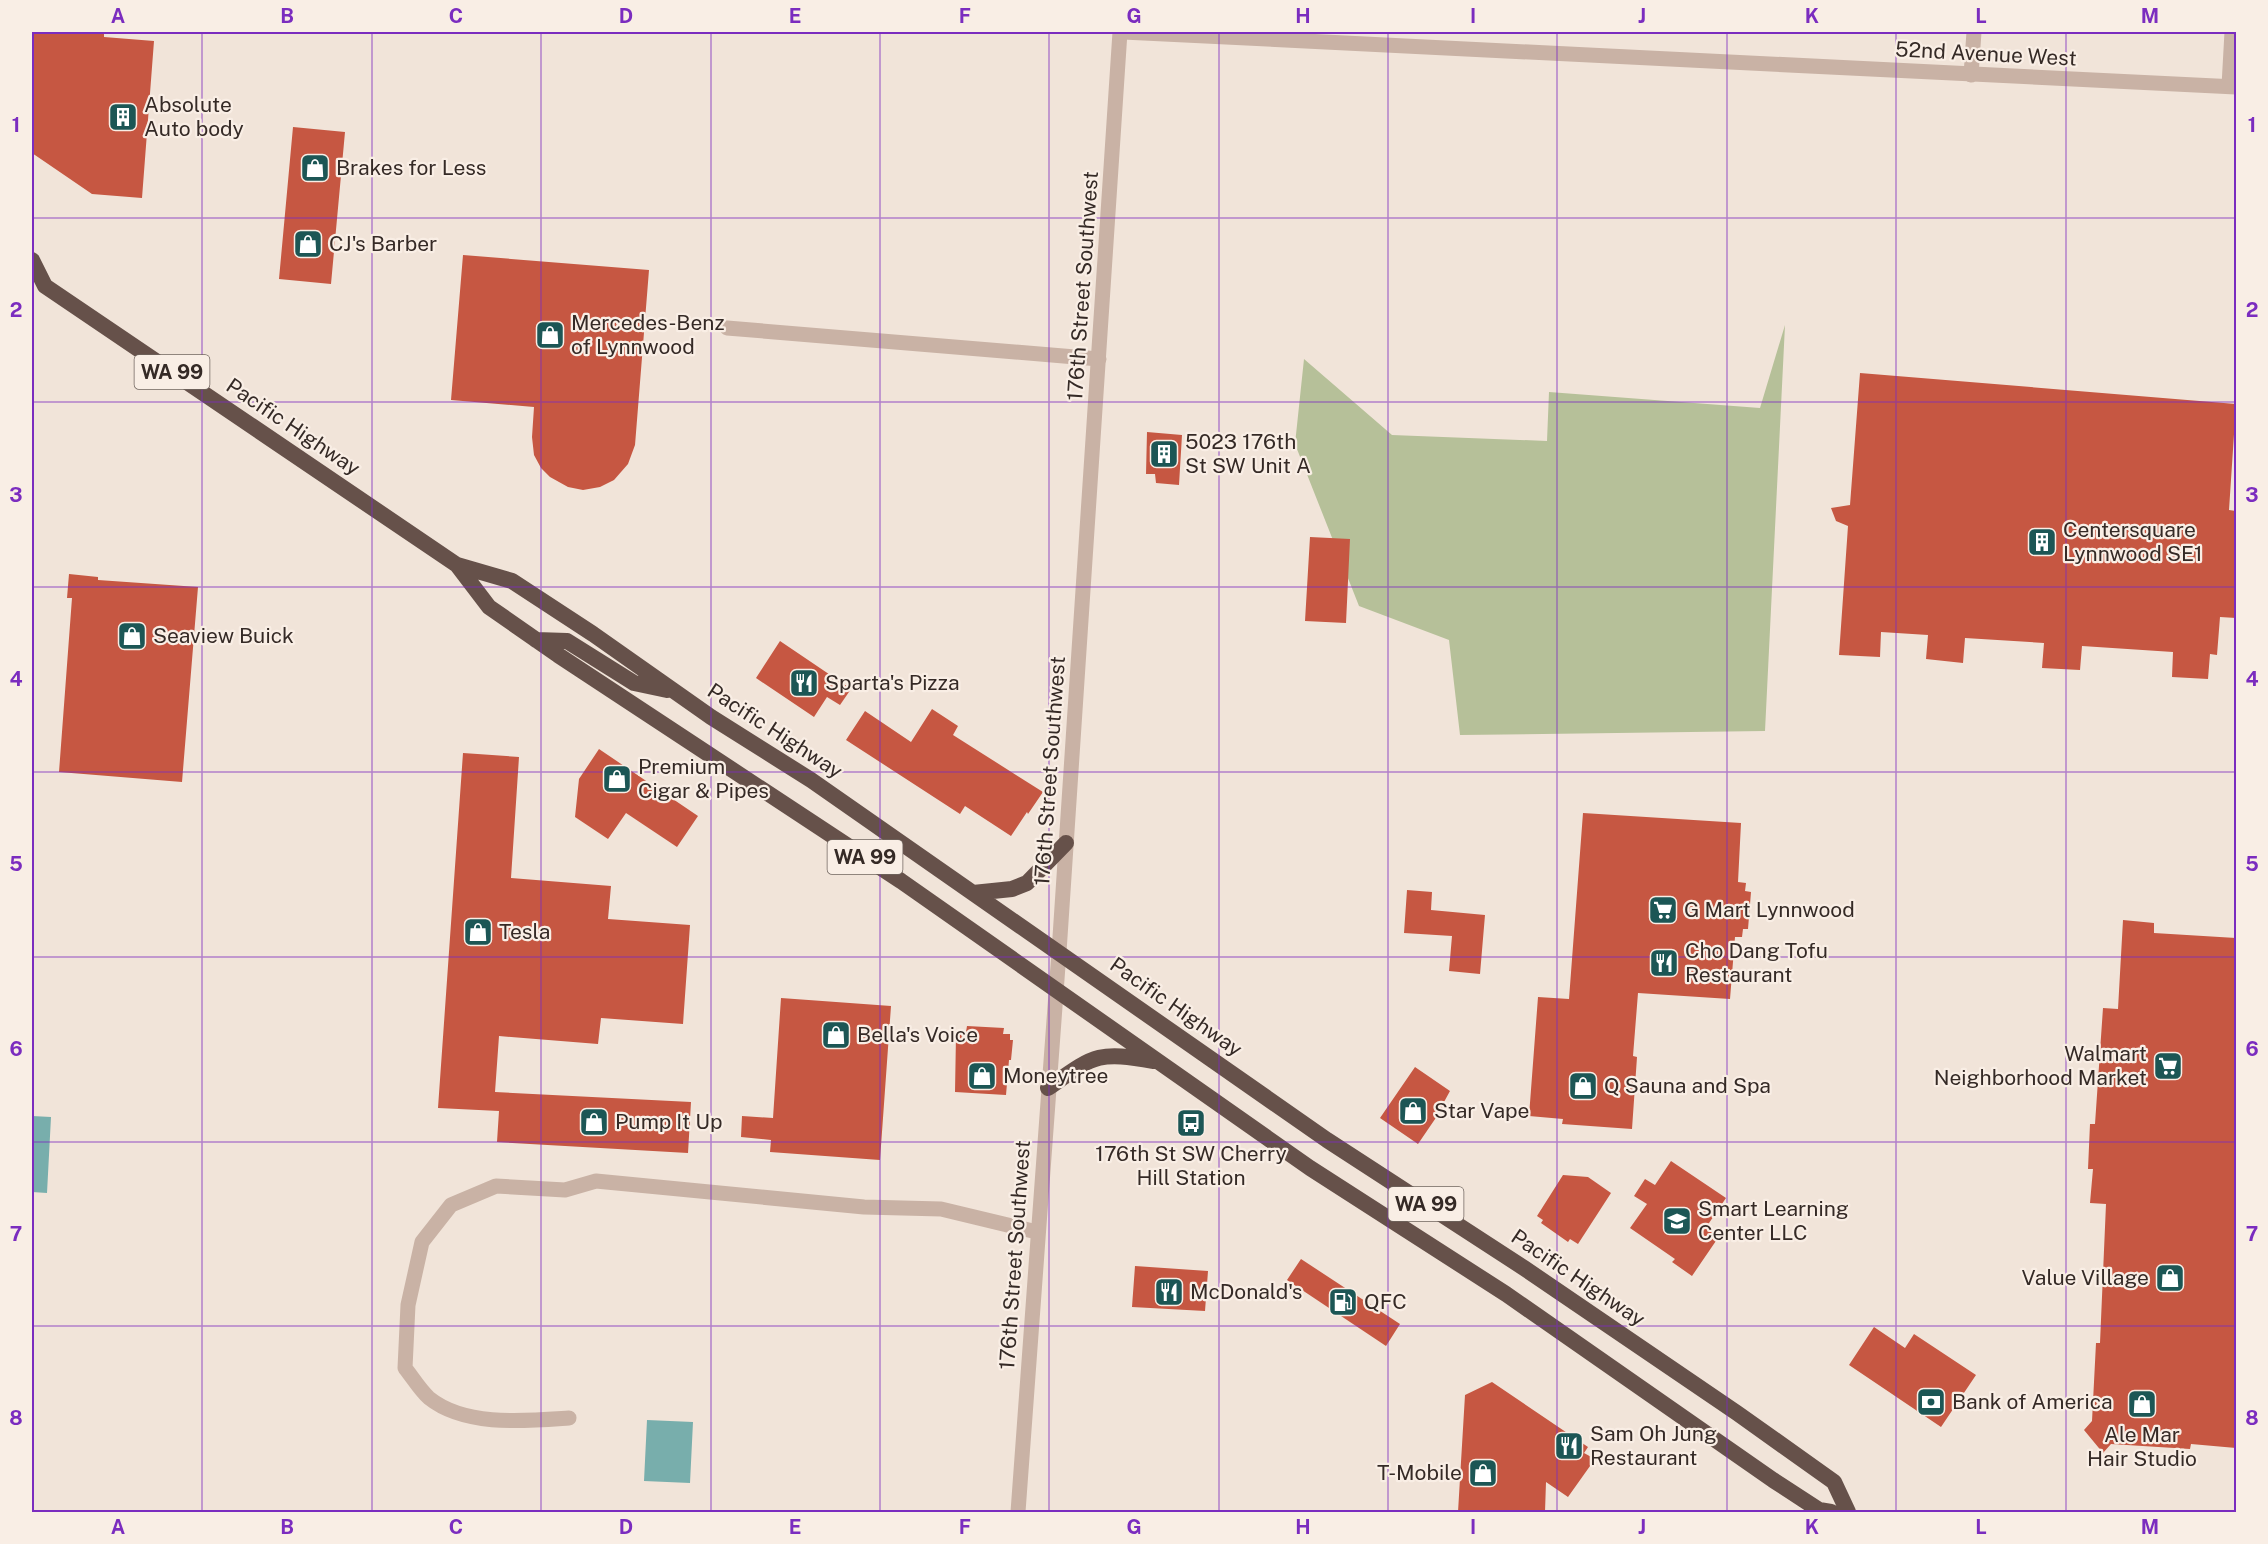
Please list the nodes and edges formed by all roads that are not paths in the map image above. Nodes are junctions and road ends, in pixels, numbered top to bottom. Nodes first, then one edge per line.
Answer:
1 (1121, 32) edge
2 (1974, 32) edge
3 (2232, 32) edge
4 (1971, 75) junction
5 (2233, 86) edge
6 (32, 260) edge
7 (38, 287) edge
8 (727, 328) dead end
9 (1099, 359) junction
10 (457, 565) junction
11 (537, 640) junction
12 (672, 691) junction
13 (1066, 843) junction
14 (973, 893) junction
15 (1059, 952) junction
16 (1056, 990) junction
17 (1160, 1062) junction
18 (1048, 1088) junction
19 (1037, 1232) junction
20 (569, 1418) dead end
21 (1018, 1512) edge
22 (1831, 1512) edge
23 (1848, 1512) edge

1 - 4 street, 52nd Avenue West
1 - 9 street, 176th Street Southwest
2 - 4 street
3 - 5 street
4 - 5 street, 52nd Avenue West
6 - 7 highway, Pacific Highway / WA 99
7 - 10 highway, Pacific Highway / WA 99
8 - 9 street
9 - 13 street, 176th Street Southwest
10 - 11 highway, Pacific Highway / WA 99
10 - 12 highway, Pacific Highway / WA 99
11 - 12 highway
11 - 16 highway, Pacific Highway / WA 99
12 - 14 highway, Pacific Highway / WA 99
13 - 14 highway
13 - 15 street, 176th Street Southwest
14 - 15 highway, Pacific Highway / WA 99
15 - 16 street, 176th Street Southwest
15 - 23 highway, Pacific Highway / WA 99
16 - 17 highway, Pacific Highway / WA 99
16 - 18 street, 176th Street Southwest
17 - 18 highway
17 - 22 highway, Pacific Highway / WA 99
18 - 19 street, 176th Street Southwest
19 - 20 street
19 - 21 street, 176th Street Southwest

